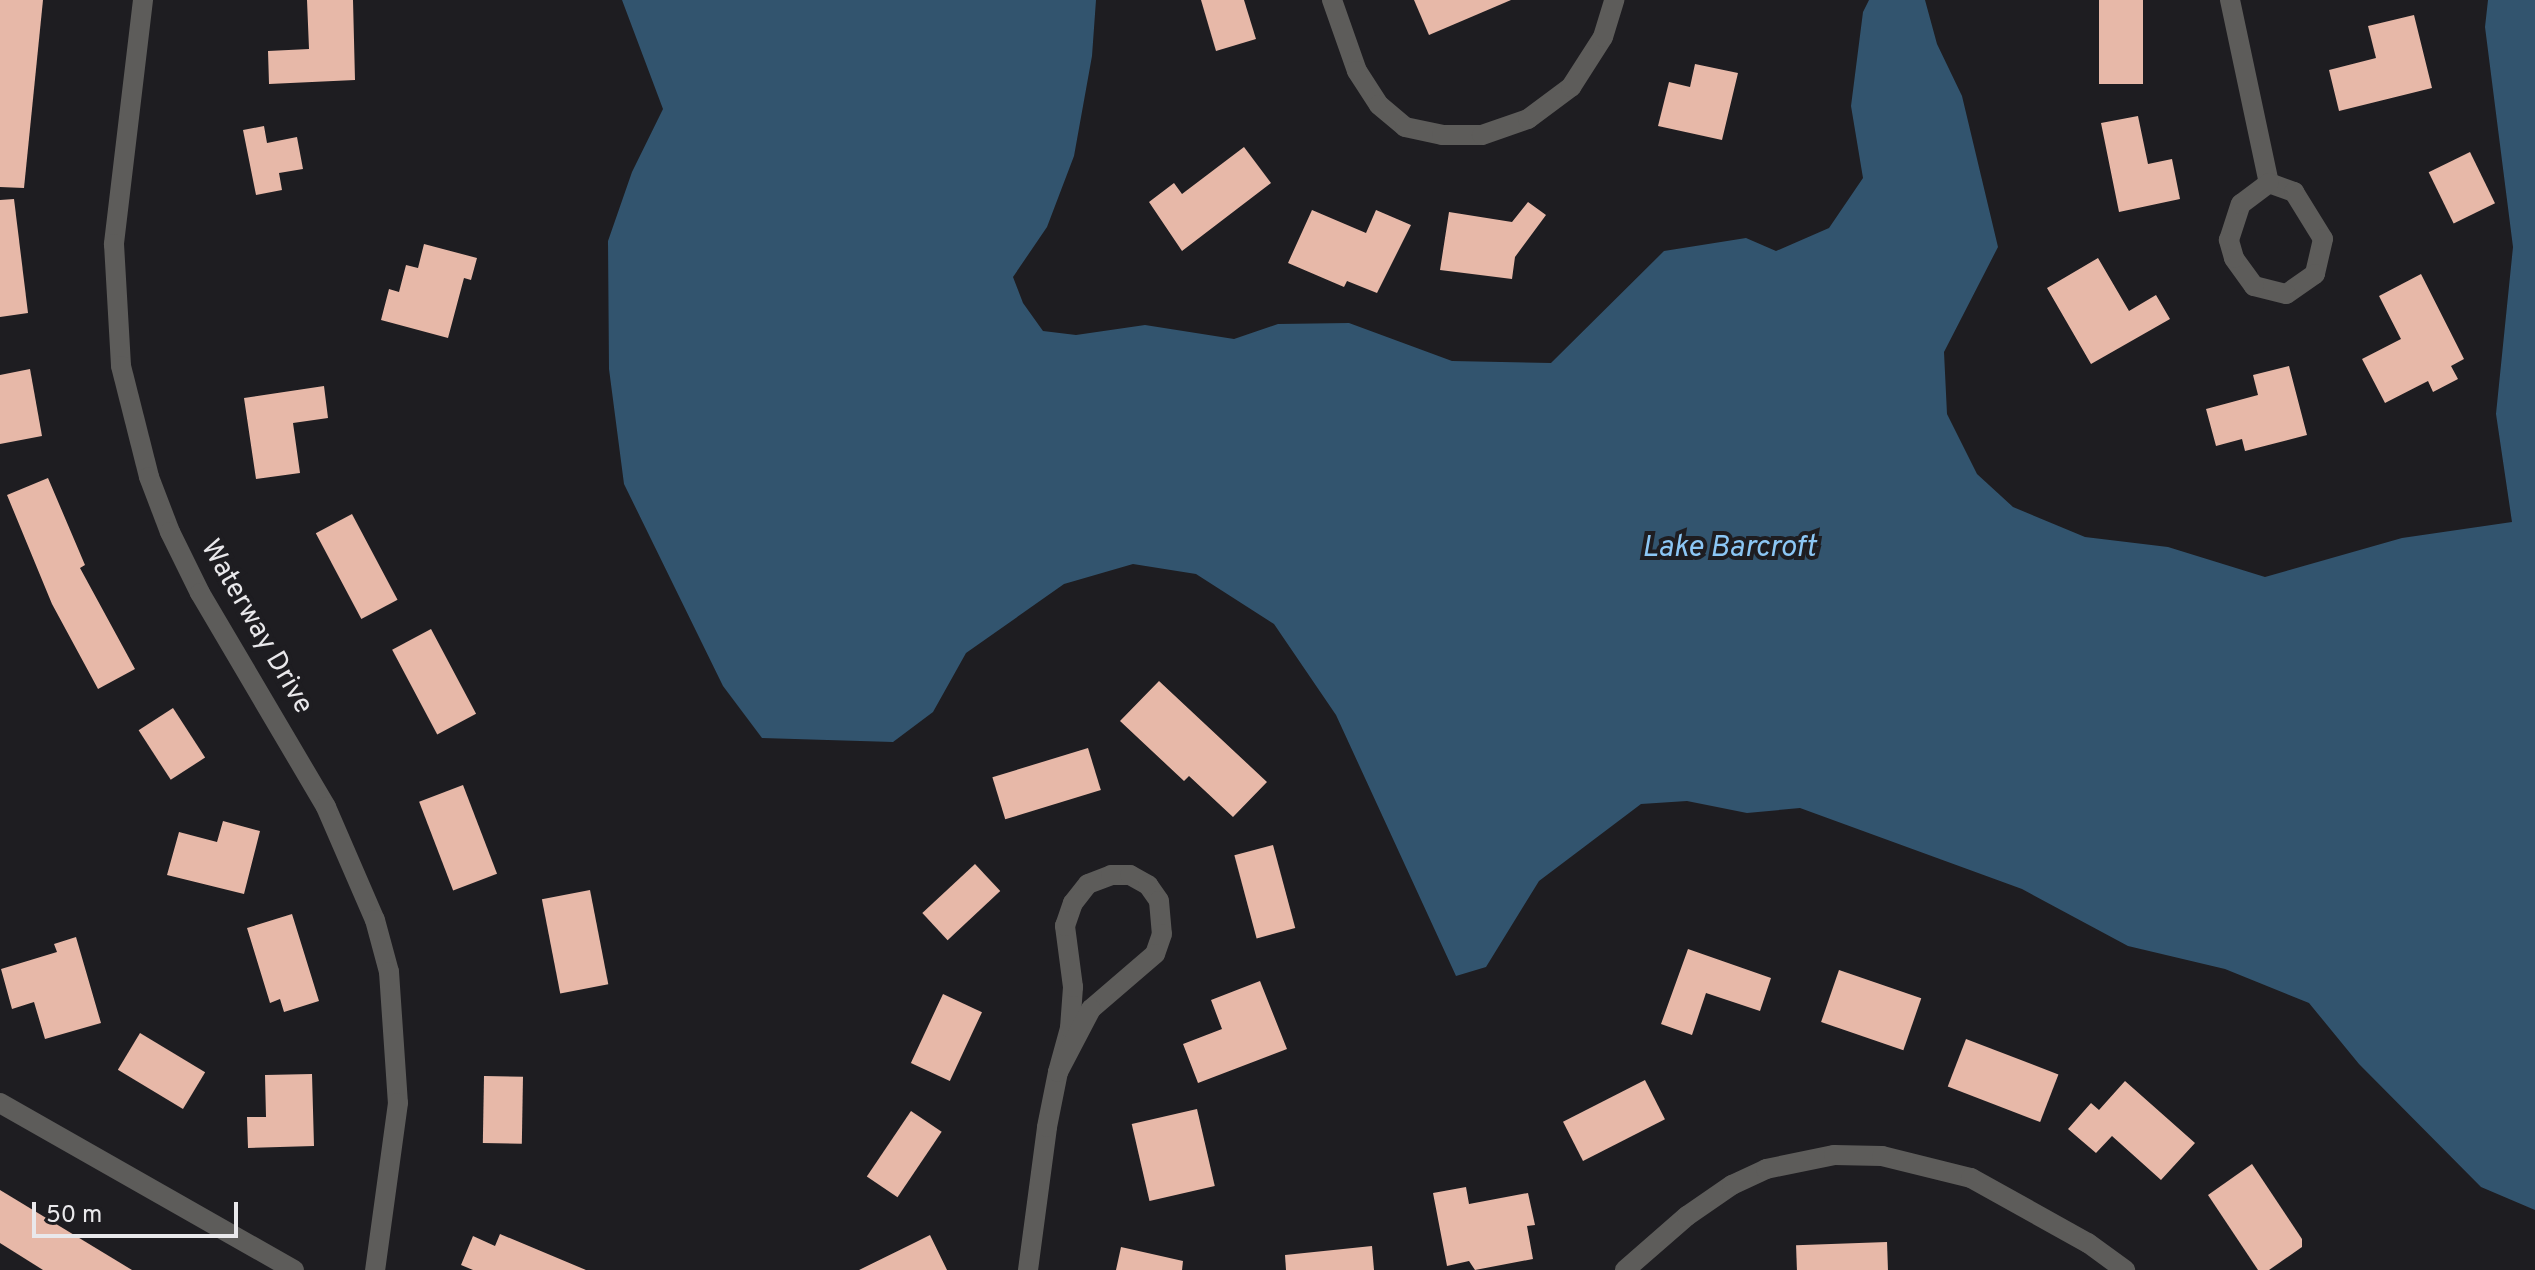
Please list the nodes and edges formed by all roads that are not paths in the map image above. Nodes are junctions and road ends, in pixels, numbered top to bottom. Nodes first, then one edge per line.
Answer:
1 (143, 0) edge
2 (1332, 0) edge
3 (1614, 0) edge
4 (2230, 0) edge
5 (2269, 183) junction
6 (1058, 1072) junction
7 (0, 1103) edge
8 (294, 1270) edge
9 (375, 1270) edge
10 (1028, 1270) edge
11 (1625, 1270) edge
12 (2125, 1270) edge

1 - 9 street, Waterway Drive
2 - 3 street
4 - 5 street
5 - 5 street
6 - 6 street
6 - 10 street
7 - 8 street
11 - 12 street

